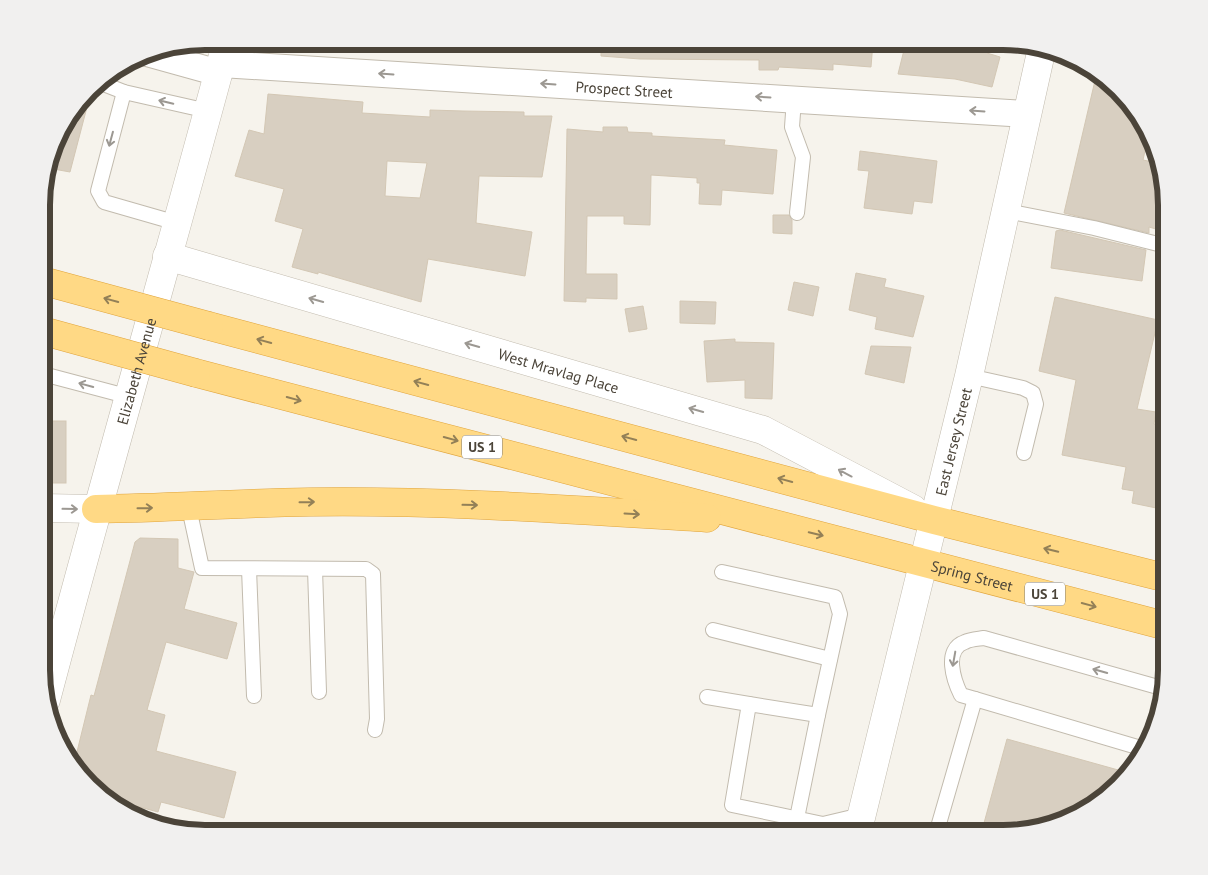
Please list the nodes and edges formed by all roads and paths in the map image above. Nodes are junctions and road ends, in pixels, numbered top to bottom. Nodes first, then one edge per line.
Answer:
1 (1040, 54) edge
2 (167, 55) edge
3 (222, 60) edge
4 (107, 85) edge
5 (124, 92) junction
6 (794, 99) junction
7 (208, 111) junction
8 (1026, 114) junction
9 (1006, 211) junction
10 (797, 212) dead end
11 (178, 223) junction
12 (1158, 244) edge
13 (167, 256) junction
14 (50, 283) edge
15 (50, 333) edge
16 (50, 376) edge
17 (969, 376) junction
18 (130, 397) junction
19 (1024, 453) dead end
20 (50, 508) edge
21 (189, 508) junction
22 (96, 509) junction
23 (934, 520) junction
24 (769, 522) junction
25 (923, 562) junction
26 (250, 569) junction
27 (316, 569) junction
28 (722, 572) dead end
29 (1158, 576) edge
30 (1158, 624) edge
31 (713, 630) dead end
32 (830, 659) junction
33 (50, 683) edge
34 (1157, 687) edge
35 (319, 692) dead end
36 (254, 696) dead end
37 (707, 697) dead end
38 (975, 699) junction
39 (749, 704) junction
40 (818, 715) junction
41 (375, 730) dead end
42 (1137, 747) edge
43 (797, 818) junction
44 (859, 824) edge
45 (939, 825) edge

1 - 8 street, East Jersey Street
2 - 3 street, Prospect Street
6 -> 3 street, Prospect Street
3 - 7 street, Elizabeth Avenue
4 - 5 lane
7 -> 5 lane
5 -> 11 lane
8 -> 6 street, Prospect Street
6 - 10 lane
7 - 11 street, Elizabeth Avenue
8 - 9 street, East Jersey Street
9 - 12 lane
9 - 17 street, East Jersey Street
11 - 13 street, Elizabeth Avenue
13 - 18 street, Elizabeth Avenue
23 -> 13 street, West Mravlag Place
23 -> 14 highway, bridge
15 -> 24 highway, US 1, bridge
18 -> 16 lane
17 - 19 lane
17 - 23 street, East Jersey Street
18 - 22 street, Elizabeth Avenue
20 -> 22 street
22 -> 21 highway
21 -> 24 highway
21 - 26 lane
22 - 33 street, Elizabeth Avenue
23 - 25 street, East Jersey Street
29 -> 23 highway
24 -> 25 highway, US 1
25 -> 30 highway, Spring Street / US 1
25 - 44 street, East Jersey Street
26 - 27 lane
26 - 36 lane
27 - 35 lane
27 - 41 lane
28 - 32 lane
31 - 32 lane
32 - 40 lane
34 -> 38 lane
37 - 39 lane
38 - 42 lane
38 - 45 lane
39 - 40 lane
39 - 43 lane
40 - 43 lane
43 - 44 lane

